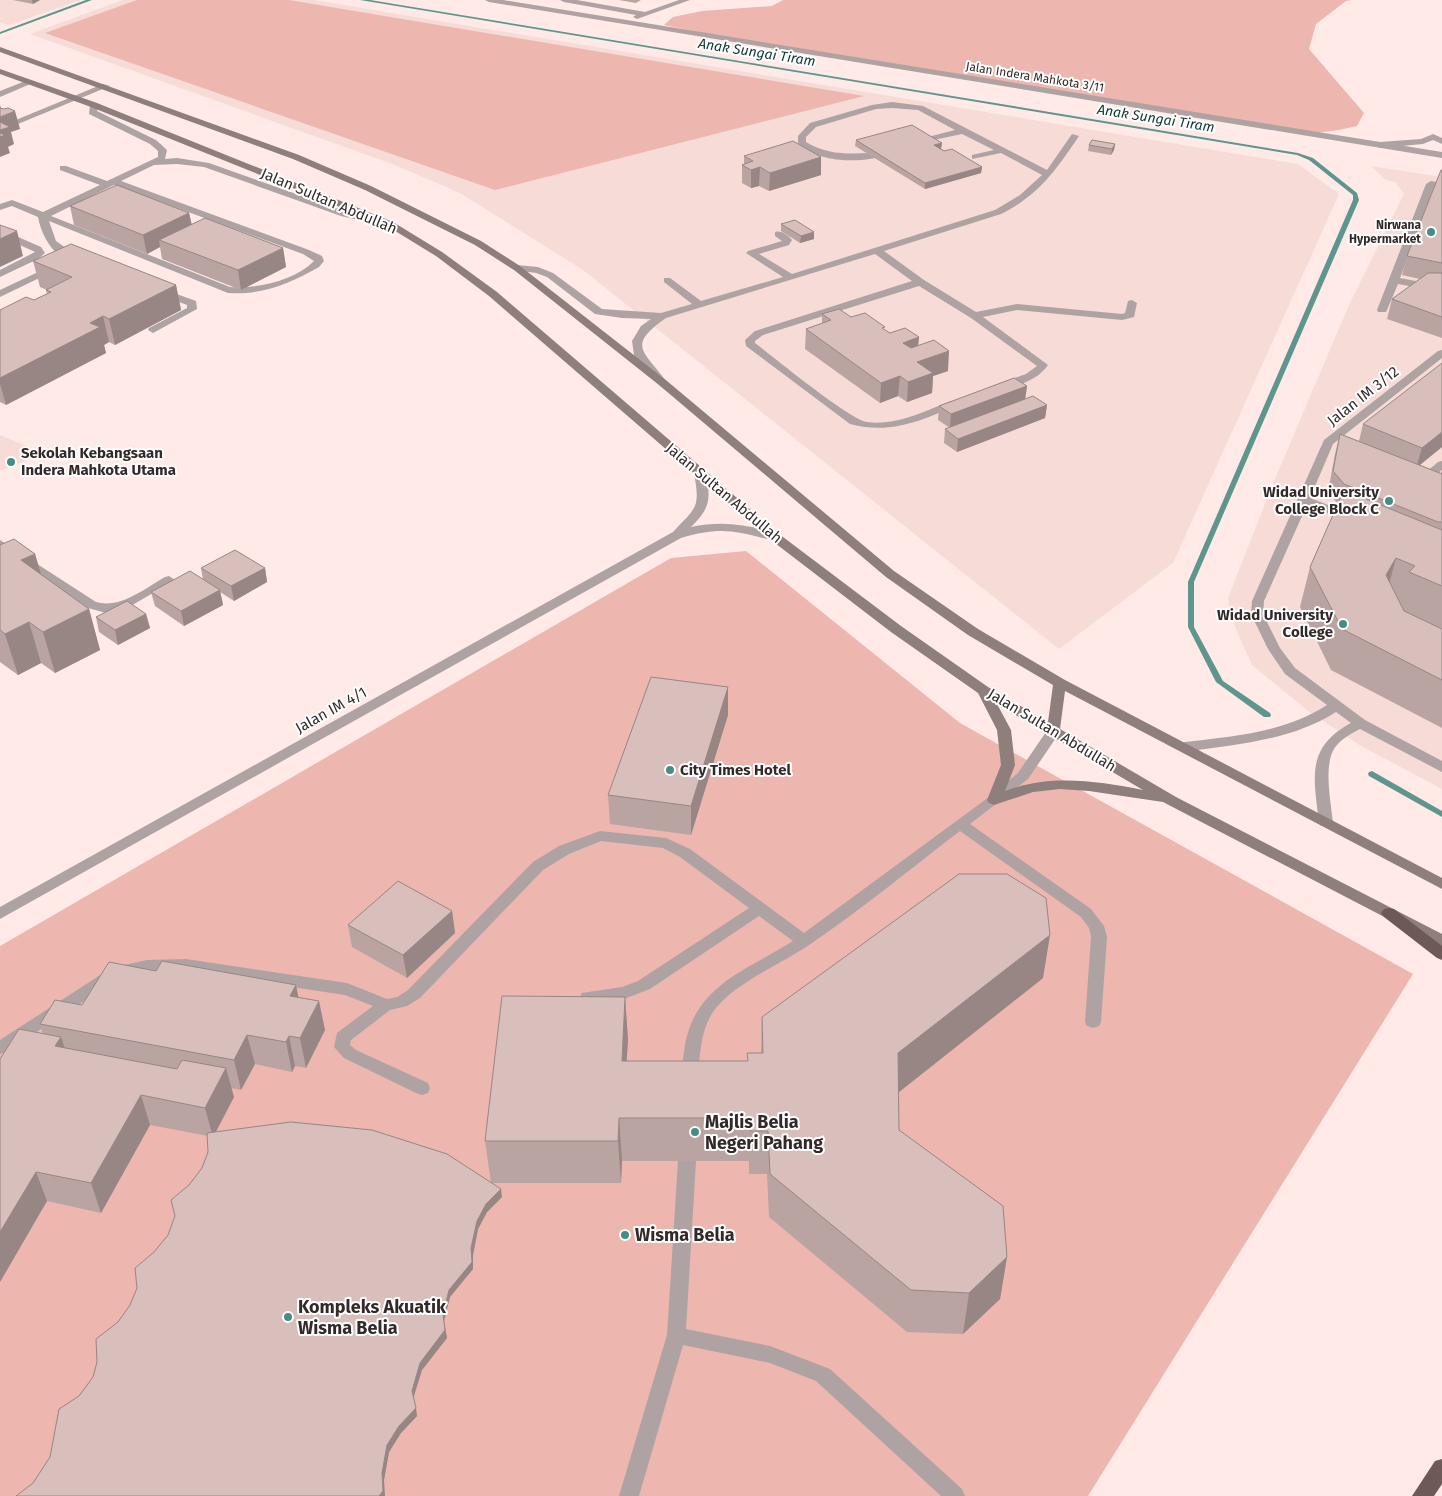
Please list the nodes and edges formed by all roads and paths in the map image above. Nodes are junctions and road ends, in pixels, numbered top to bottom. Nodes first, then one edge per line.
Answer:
1 (488, 0) edge
2 (564, 0) edge
3 (686, 0) edge
4 (645, 14) junction
5 (624, 22) junction
6 (0, 49) edge
7 (0, 71) edge
8 (31, 82) junction
9 (106, 86) junction
10 (0, 94) edge
11 (76, 98) junction
12 (94, 105) junction
13 (15, 122) edge
14 (963, 131) junction
15 (1442, 132) edge
16 (1430, 134) junction
17 (1075, 136) dead end
18 (927, 140) edge
19 (1442, 141) edge
20 (1380, 146) junction
21 (1000, 151) junction
22 (1441, 154) edge
23 (872, 156) edge
24 (976, 157) dead end
25 (155, 162) junction
26 (63, 168) dead end
27 (1048, 174) junction
28 (111, 183) junction
29 (1442, 186) edge
30 (133, 189) junction
31 (116, 196) edge
32 (0, 197) edge
33 (12, 203) junction
34 (0, 207) edge
35 (43, 216) junction
36 (76, 216) edge
37 (60, 223) junction
38 (390, 224) junction
39 (0, 232) edge
40 (778, 234) dead end
41 (877, 251) junction
42 (517, 268) junction
43 (0, 274) edge
44 (791, 278) junction
45 (667, 280) dead end
46 (1394, 280) junction
47 (920, 282) junction
48 (147, 285) edge
49 (1442, 289) edge
50 (4, 294) edge
51 (1132, 303) dead end
52 (700, 305) junction
53 (1382, 310) dead end
54 (662, 316) junction
55 (975, 316) junction
56 (153, 330) dead end
57 (1442, 353) edge
58 (663, 383) junction
59 (989, 391) edge
60 (963, 400) edge
61 (1442, 464) edge
62 (700, 474) junction
63 (1436, 486) edge
64 (1304, 500) junction
65 (1359, 522) edge
66 (677, 535) junction
67 (775, 538) junction
68 (0, 544) edge
69 (169, 580) edge
70 (1060, 683) junction
71 (983, 690) junction
72 (1336, 706) junction
73 (1360, 723) junction
74 (1053, 732) junction
75 (1185, 747) junction
76 (1442, 767) edge
77 (994, 800) junction
78 (1170, 800) junction
79 (1326, 823) junction
80 (960, 824) junction
81 (1442, 884) edge
82 (760, 908) junction
83 (1389, 913) junction
84 (0, 914) edge
85 (804, 941) junction
86 (1442, 941) edge
87 (1442, 954) edge
88 (573, 998) edge
89 (386, 1005) junction
90 (1093, 1022) dead end
91 (0, 1048) edge
92 (422, 1088) dead end
93 (689, 1095) edge
94 (686, 1161) dead end
95 (676, 1335) junction
96 (1442, 1468) edge
97 (629, 1496) edge
98 (955, 1496) edge
99 (1422, 1496) edge

1 - 5 street, Jalan Indera Mahkota 3/11
2 - 4 street
3 - 4 street
4 - 5 street
5 - 20 street, Jalan Indera Mahkota 3/11
6 - 9 main road, Jalan Sultan Abdullah
7 - 8 main road, Jalan Sultan Abdullah
8 - 10 street
8 - 11 main road, Jalan Sultan Abdullah
9 - 11 street
9 - 42 main road, Jalan Sultan Abdullah
11 - 12 main road, Jalan Sultan Abdullah
11 - 13 street
12 - 25 street
12 - 38 main road, Jalan Sultan Abdullah
14 - 18 street
14 - 21 street
14 - 23 street
15 - 16 street
16 - 19 street
16 - 20 street
16 - 22 street
17 - 27 street
20 - 22 street, Jalan Indera Mahkota 3/11
21 - 24 street
21 - 27 street
25 - 28 street
25 - 38 street
26 - 28 street
27 - 41 street
28 - 30 street
28 - 35 street
29 - 46 street
30 - 31 street
30 - 37 street
32 - 33 street
33 - 34 street
33 - 35 street
35 - 37 street
35 - 50 street
36 - 37 street
38 - 62 main road, Jalan Sultan Abdullah
39 - 43 street
40 - 44 street
41 - 44 street
41 - 47 street
42 - 54 street
42 - 58 main road, Jalan Sultan Abdullah
44 - 52 street
45 - 52 street
46 - 49 street
46 - 53 street
47 - 55 street
47 - 60 street
48 - 56 street
51 - 55 street
52 - 54 street
54 - 58 street
55 - 59 street
57 - 64 street, Jalan IM 3/12
58 - 70 main road, Jalan Sultan Abdullah
61 - 63 street
62 - 66 street, Jalan IM 4/1
62 - 67 main road, Jalan Sultan Abdullah
64 - 65 street
64 - 72 street, Jalan IM 3/12
66 - 67 street, Jalan IM 4/1
66 - 84 street, Jalan IM 4/1
67 - 71 main road, Jalan Sultan Abdullah
68 - 69 street
70 - 74 main road
70 - 75 main road, Jalan Sultan Abdullah
71 - 74 main road, Jalan Sultan Abdullah
71 - 77 main road
72 - 73 street, Jalan IM 3/12
72 - 75 street
73 - 76 street, Jalan IM 3/12
73 - 79 street
74 - 77 street
74 - 78 main road, Jalan Sultan Abdullah
75 - 79 main road, Jalan Sultan Abdullah
77 - 78 main road
77 - 80 street
78 - 83 main road, Jalan Sultan Abdullah
79 - 81 main road, Jalan Sultan Abdullah
80 - 85 street
80 - 90 street
82 - 85 street
82 - 88 street
82 - 89 street
83 - 86 main road, Jalan Sultan Abdullah
83 - 87 highway
85 - 93 street
89 - 91 street
89 - 92 street
94 - 95 street
95 - 97 street
95 - 98 street
96 - 99 highway

